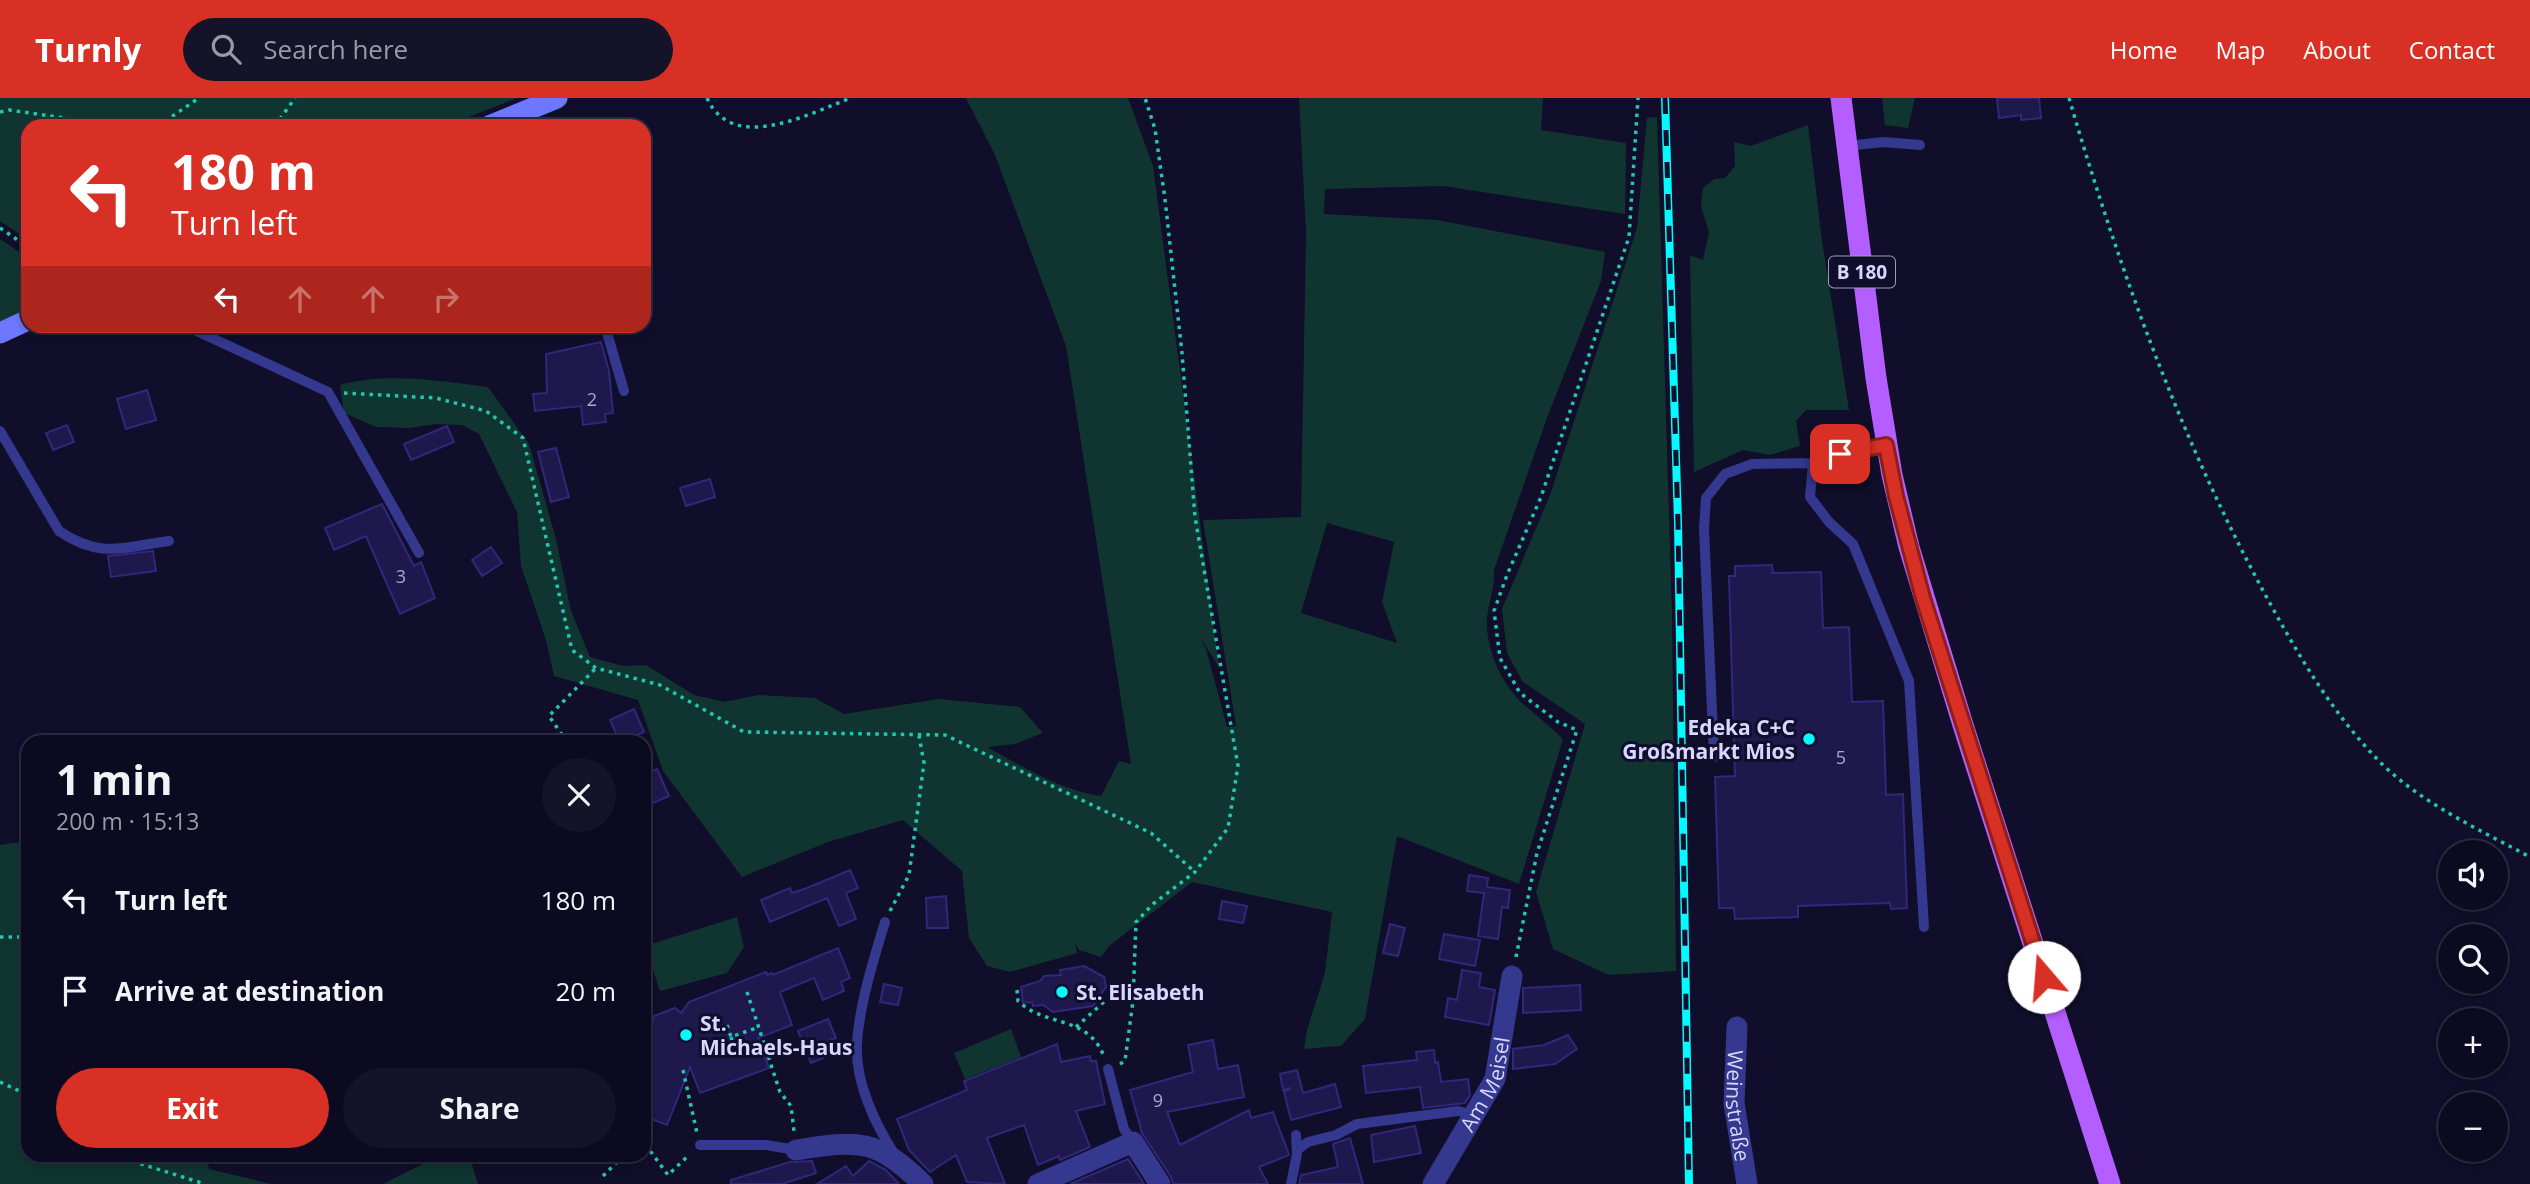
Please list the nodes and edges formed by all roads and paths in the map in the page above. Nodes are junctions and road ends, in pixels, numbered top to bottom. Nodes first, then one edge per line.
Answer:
1 (199, 98) edge
2 (295, 98) edge
3 (557, 98) edge
4 (707, 98) edge
5 (851, 98) edge
6 (1144, 98) edge
7 (1638, 98) edge
8 (1841, 98) edge
9 (2069, 98) edge
10 (0, 111) edge
11 (71, 119) edge
12 (168, 119) edge
13 (280, 119) edge
14 (523, 119) edge
15 (1920, 145) dead end
16 (1847, 146) junction
17 (0, 228) edge
18 (21, 242) edge
19 (21, 323) edge
20 (0, 333) edge
21 (201, 333) edge
22 (608, 333) edge
23 (624, 391) dead end
24 (328, 392) junction
25 (0, 431) edge
26 (1886, 445) junction
27 (1813, 463) junction
28 (169, 541) dead end
29 (419, 553) dead end
30 (596, 668) junction
31 (562, 735) edge
32 (918, 735) junction
33 (1714, 757) dead end
34 (2530, 857) edge
35 (1195, 872) junction
36 (884, 922) joint
37 (1924, 927) dead end
38 (0, 937) edge
39 (21, 937) edge
40 (1513, 976) joint
41 (1017, 990) dead end
42 (747, 992) dead end
43 (1105, 1001) dead end
44 (727, 1025) dead end
45 (759, 1027) junction
46 (1076, 1027) junction
47 (1737, 1027) dead end
48 (731, 1037) junction
49 (1098, 1044) dead end
50 (735, 1049) dead end
51 (1108, 1069) joint
52 (683, 1070) dead end
53 (0, 1082) edge
54 (21, 1092) edge
55 (693, 1114) dead end
56 (1474, 1115) junction
57 (1296, 1135) dead end
58 (1133, 1142) junction
59 (700, 1145) joint
60 (796, 1150) junction
61 (1297, 1150) junction
62 (651, 1153) edge
63 (899, 1161) junction
64 (135, 1162) edge
65 (617, 1162) edge
66 (603, 1176) dead end
67 (205, 1184) edge
68 (923, 1184) edge
69 (1038, 1184) edge
70 (1160, 1184) edge
71 (1291, 1184) edge
72 (1433, 1184) edge
73 (1747, 1184) edge
74 (2110, 1184) edge

1 - 12 path
2 - 13 path
3 - 14 street
4 - 5 path
6 - 35 path
7 - 40 path
8 - 16 main road, B 180
9 - 34 path
10 - 11 path
15 - 16 lane
16 - 26 main road, B 180
17 - 18 path
19 - 20 street
21 - 24 lane
22 - 23 lane
24 - 29 lane
24 - 30 path
25 - 28 lane
26 - 27 lane
26 - 74 main road, B 180
27 - 33 lane
27 - 37 lane
30 - 31 path
30 - 32 path
32 - 35 path
32 - 36 path
35 - 51 path
36 - 63 lane
38 - 39 path
40 - 56 street, Am Meisel
41 - 46 path
42 - 45 path
43 - 46 path
44 - 48 path
45 - 48 path
45 - 60 path
46 - 49 path
47 - 73 street, Weinstraße
48 - 50 path
51 - 58 lane
52 - 55 path
53 - 54 path
56 - 61 lane
56 - 72 street, Am Meisel
57 - 61 lane
58 - 69 street
58 - 70 street
59 - 60 lane
59 - 62 path
60 - 63 street
61 - 71 lane
63 - 68 street
64 - 67 path
65 - 66 path

